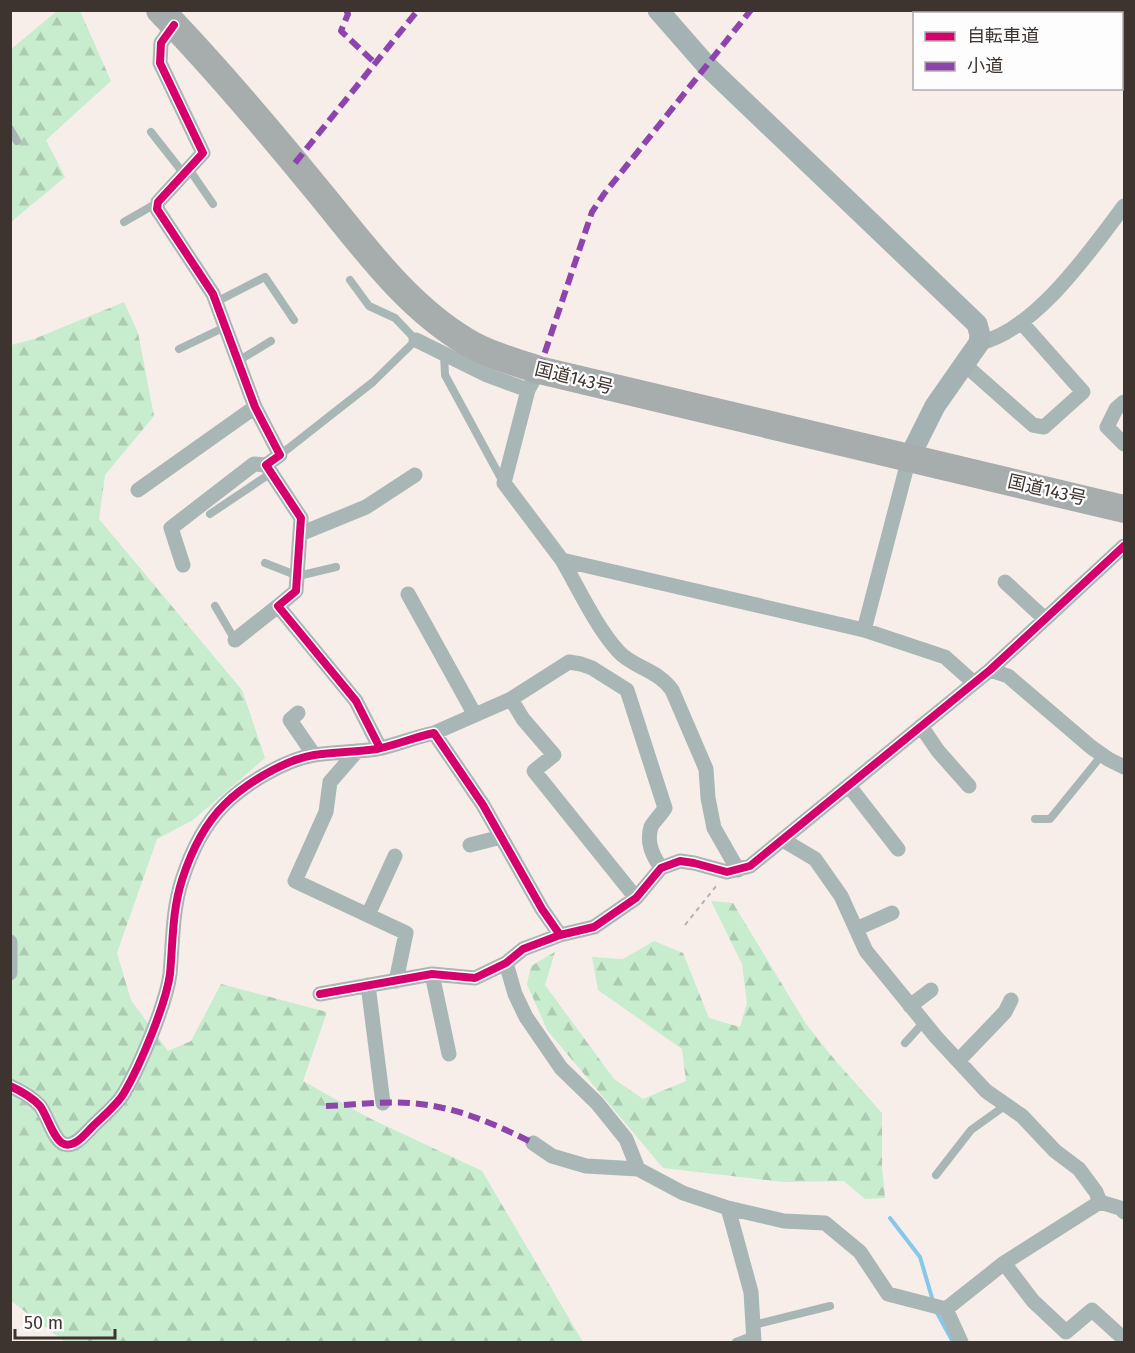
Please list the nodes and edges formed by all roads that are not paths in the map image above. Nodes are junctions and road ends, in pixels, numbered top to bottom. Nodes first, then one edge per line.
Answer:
1 (658, 10) edge
2 (167, 18) edge
3 (10, 129) edge
4 (151, 132) dead end
5 (17, 141) dead end
6 (186, 171) junction
7 (158, 202) junction
8 (213, 204) dead end
9 (1125, 206) edge
10 (124, 222) dead end
11 (350, 280) dead end
12 (216, 302) junction
13 (294, 320) dead end
14 (1021, 322) junction
15 (225, 327) junction
16 (416, 340) junction
17 (271, 341) dead end
18 (979, 343) junction
19 (179, 349) dead end
20 (444, 354) junction
21 (238, 360) junction
22 (964, 364) junction
23 (534, 380) junction
24 (1125, 402) edge
25 (255, 408) junction
26 (1125, 444) edge
27 (280, 455) junction
28 (909, 458) junction
29 (268, 469) junction
30 (415, 476) dead end
31 (504, 483) junction
32 (138, 490) dead end
33 (1125, 509) edge
34 (210, 514) dead end
35 (300, 534) junction
36 (1125, 546) edge
37 (562, 560) junction
38 (265, 563) dead end
39 (183, 565) dead end
40 (336, 567) dead end
41 (298, 576) junction
42 (1005, 582) dead end
43 (408, 594) dead end
44 (214, 606) dead end
45 (279, 606) junction
46 (1045, 619) junction
47 (864, 630) junction
48 (235, 640) joint
49 (647, 669) junction
50 (990, 670) junction
51 (974, 682) junction
52 (627, 690) junction
53 (511, 699) junction
54 (298, 712) dead end
55 (475, 715) junction
56 (921, 726) junction
57 (434, 733) junction
58 (380, 748) junction
59 (357, 751) junction
60 (314, 755) junction
61 (1102, 755) junction
62 (1125, 768) edge
63 (849, 786) junction
64 (969, 786) dead end
65 (1035, 819) dead end
66 (501, 837) junction
67 (783, 840) junction
68 (470, 845) dead end
69 (898, 849) dead end
70 (395, 856) dead end
71 (661, 868) junction
72 (733, 871) junction
73 (636, 898) junction
74 (892, 913) dead end
75 (368, 915) junction
76 (856, 929) junction
77 (560, 935) junction
78 (10, 942) edge
79 (506, 963) junction
80 (10, 973) edge
81 (432, 974) junction
82 (396, 981) junction
83 (368, 986) junction
84 (931, 990) dead end
85 (320, 994) dead end
86 (1011, 1000) dead end
87 (910, 1006) junction
88 (924, 1022) junction
89 (905, 1043) dead end
90 (449, 1054) dead end
91 (959, 1060) junction
92 (10, 1086) edge
93 (383, 1103) dead end
94 (1006, 1105) junction
95 (532, 1143) dead end
96 (638, 1169) junction
97 (936, 1175) dead end
98 (1100, 1202) junction
99 (728, 1208) junction
100 (1123, 1208) edge
101 (1004, 1263) junction
102 (830, 1306) dead end
103 (946, 1309) junction
104 (754, 1334) edge
105 (1061, 1337) edge
106 (1125, 1339) edge
107 (736, 1342) edge
108 (961, 1342) edge

1 - 18 street
2 - 6 street
2 - 23 highway, 国道143号
3 - 5 lane
4 - 6 lane
6 - 7 street
6 - 8 lane
7 - 10 lane
7 - 12 street
9 - 14 street
11 - 16 lane
12 - 13 lane
12 - 15 street
14 - 18 street
14 - 22 street
15 - 19 lane
15 - 21 street
16 - 20 street
16 - 27 lane
17 - 21 lane
18 - 22 street
20 - 23 street
20 - 31 lane
21 - 25 street
22 - 28 street
23 - 28 highway, 国道143号
23 - 31 street
24 - 26 street
25 - 27 street
25 - 32 street
27 - 29 street
28 - 33 highway, 国道143号
28 - 47 street
29 - 34 lane
29 - 35 street
29 - 39 street
30 - 35 street
31 - 37 street
35 - 41 street
36 - 46 street
37 - 47 street
37 - 49 street
38 - 41 lane
40 - 41 lane
41 - 45 street
42 - 46 street
43 - 55 street
44 - 48 lane
45 - 48 street
45 - 58 street
46 - 50 street
47 - 51 street
49 - 52 street
49 - 72 street
50 - 51 street
50 - 61 street
51 - 56 street
52 - 53 street
52 - 71 street
53 - 55 street
53 - 73 street
54 - 60 street
55 - 57 street
56 - 63 street
56 - 64 street
57 - 58 street
57 - 66 street
58 - 59 street
59 - 60 street
59 - 75 street
60 - 92 street
61 - 62 street
61 - 65 lane
63 - 67 street
63 - 69 street
66 - 68 street
66 - 77 street
67 - 72 street
67 - 76 street
70 - 75 street
71 - 72 street
71 - 73 street
73 - 77 street
74 - 76 street
75 - 82 street
76 - 87 street
77 - 79 street
78 - 80 street
79 - 81 street
79 - 96 street
81 - 82 street
81 - 90 street
82 - 83 street
83 - 85 street
83 - 93 street
84 - 87 street
86 - 91 street
87 - 88 street
88 - 89 lane
88 - 91 street
91 - 94 street
94 - 97 lane
94 - 98 street
95 - 96 street
96 - 99 street
98 - 100 street
98 - 101 street
99 - 103 street
99 - 104 street
101 - 103 street
101 - 105 street
102 - 104 lane
103 - 108 street
104 - 107 lane
105 - 106 street

